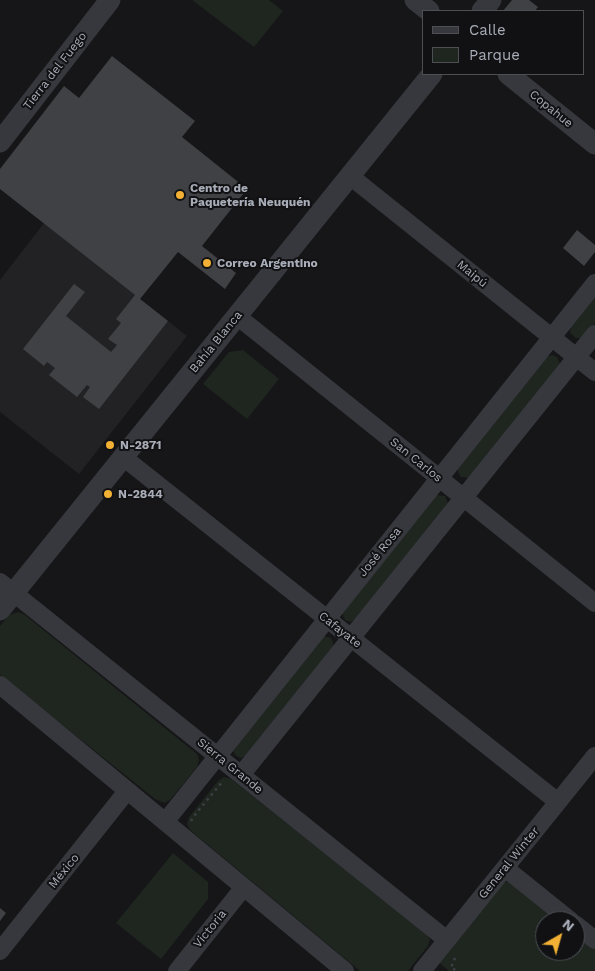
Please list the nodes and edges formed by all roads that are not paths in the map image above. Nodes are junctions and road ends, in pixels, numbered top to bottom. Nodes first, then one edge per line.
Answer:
1 (110, 0) edge
2 (415, 0) edge
3 (492, 0) edge
4 (428, 10) edge
5 (483, 10) edge
6 (431, 75) edge
7 (509, 75) edge
8 (0, 142) edge
9 (595, 144) edge
10 (350, 176) junction
11 (595, 283) edge
12 (237, 316) junction
13 (595, 334) edge
14 (552, 337) junction
15 (577, 357) junction
16 (595, 372) edge
17 (123, 457) junction
18 (439, 478) junction
19 (464, 498) junction
20 (7, 588) edge
21 (595, 603) edge
22 (0, 610) edge
23 (327, 619) junction
24 (351, 638) junction
25 (0, 685) edge
26 (217, 756) junction
27 (595, 756) edge
28 (241, 775) junction
29 (127, 791) junction
30 (558, 802) junction
31 (165, 822) junction
32 (505, 868) junction
33 (244, 887) junction
34 (559, 911) edge
35 (585, 932) edge
36 (595, 940) edge
37 (452, 946) junction
38 (0, 951) edge
39 (177, 971) edge
40 (345, 971) edge
41 (422, 971) edge

1 - 8 street, Tierra del Fuego
2 - 4 street
3 - 5 street
6 - 10 street, Bahía Blanca
7 - 9 street, Copahue
10 - 12 street, Bahía Blanca
10 - 14 street, Maipú
11 - 14 street, José Rosa
12 - 17 street, Bahía Blanca
12 - 18 street, San Carlos
13 - 15 street
14 - 15 street, Maipú
14 - 18 street, José Rosa
15 - 16 street, Maipú
15 - 19 street
17 - 20 street, Bahía Blanca
17 - 23 street, Cafayate
18 - 19 street, San Carlos
18 - 23 street, José Rosa
19 - 21 street, San Carlos
19 - 24 street
20 - 22 street, Bahía Blanca
20 - 26 street, Sierra Grande
23 - 24 street, Cafayate
23 - 26 street, José Rosa
24 - 28 street
24 - 30 street, Cafayate
25 - 29 street
26 - 28 street, Sierra Grande
26 - 31 street, José Rosa
27 - 30 street, General Winter
28 - 37 street, Sierra Grande
29 - 31 street
29 - 38 street, México
30 - 32 street, General Winter
31 - 33 street
32 - 34 street
32 - 37 street, General Winter
33 - 39 street, Victoria
33 - 40 street
35 - 36 street
37 - 41 street, General Winter

